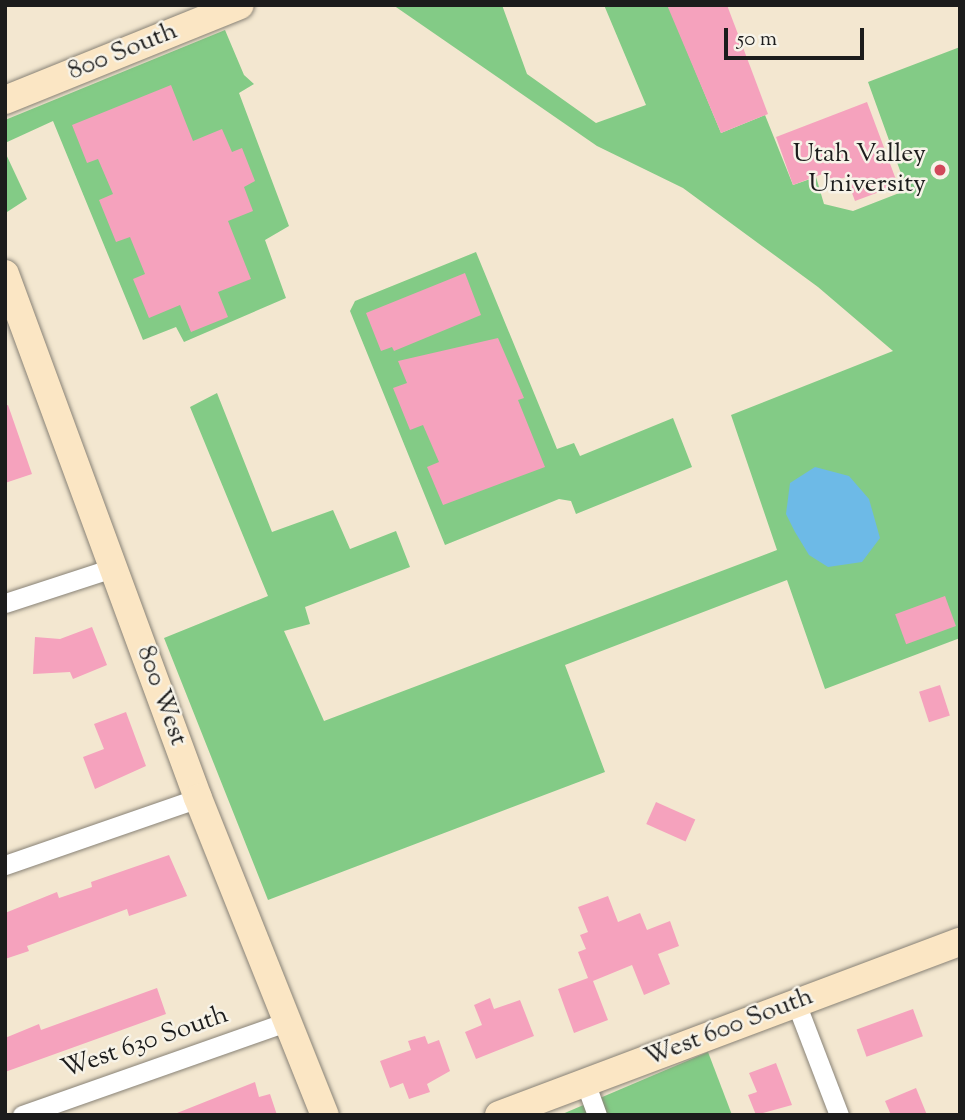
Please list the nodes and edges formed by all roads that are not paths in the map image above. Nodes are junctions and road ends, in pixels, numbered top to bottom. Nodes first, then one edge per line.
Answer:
1 (240, 5) edge
2 (5, 100) edge
3 (5, 274) edge
4 (113, 568) junction
5 (5, 603) edge
6 (198, 798) junction
7 (5, 865) edge
8 (960, 942) edge
9 (796, 1003) junction
10 (286, 1022) junction
11 (585, 1082) junction
12 (72, 1106) edge
13 (22, 1115) edge
14 (325, 1115) edge
15 (499, 1115) edge
16 (597, 1115) edge
17 (839, 1115) edge

1 - 2 street, 800 South
3 - 4 street, 800 West
4 - 5 street
4 - 6 street, 800 West
6 - 7 street
6 - 10 street, 800 West
8 - 9 street, West 600 South
9 - 11 street, West 600 South
9 - 17 street
10 - 12 street, West 630 South
10 - 14 street, 800 West
11 - 15 street, West 600 South
11 - 16 street
12 - 13 street, West 630 South

